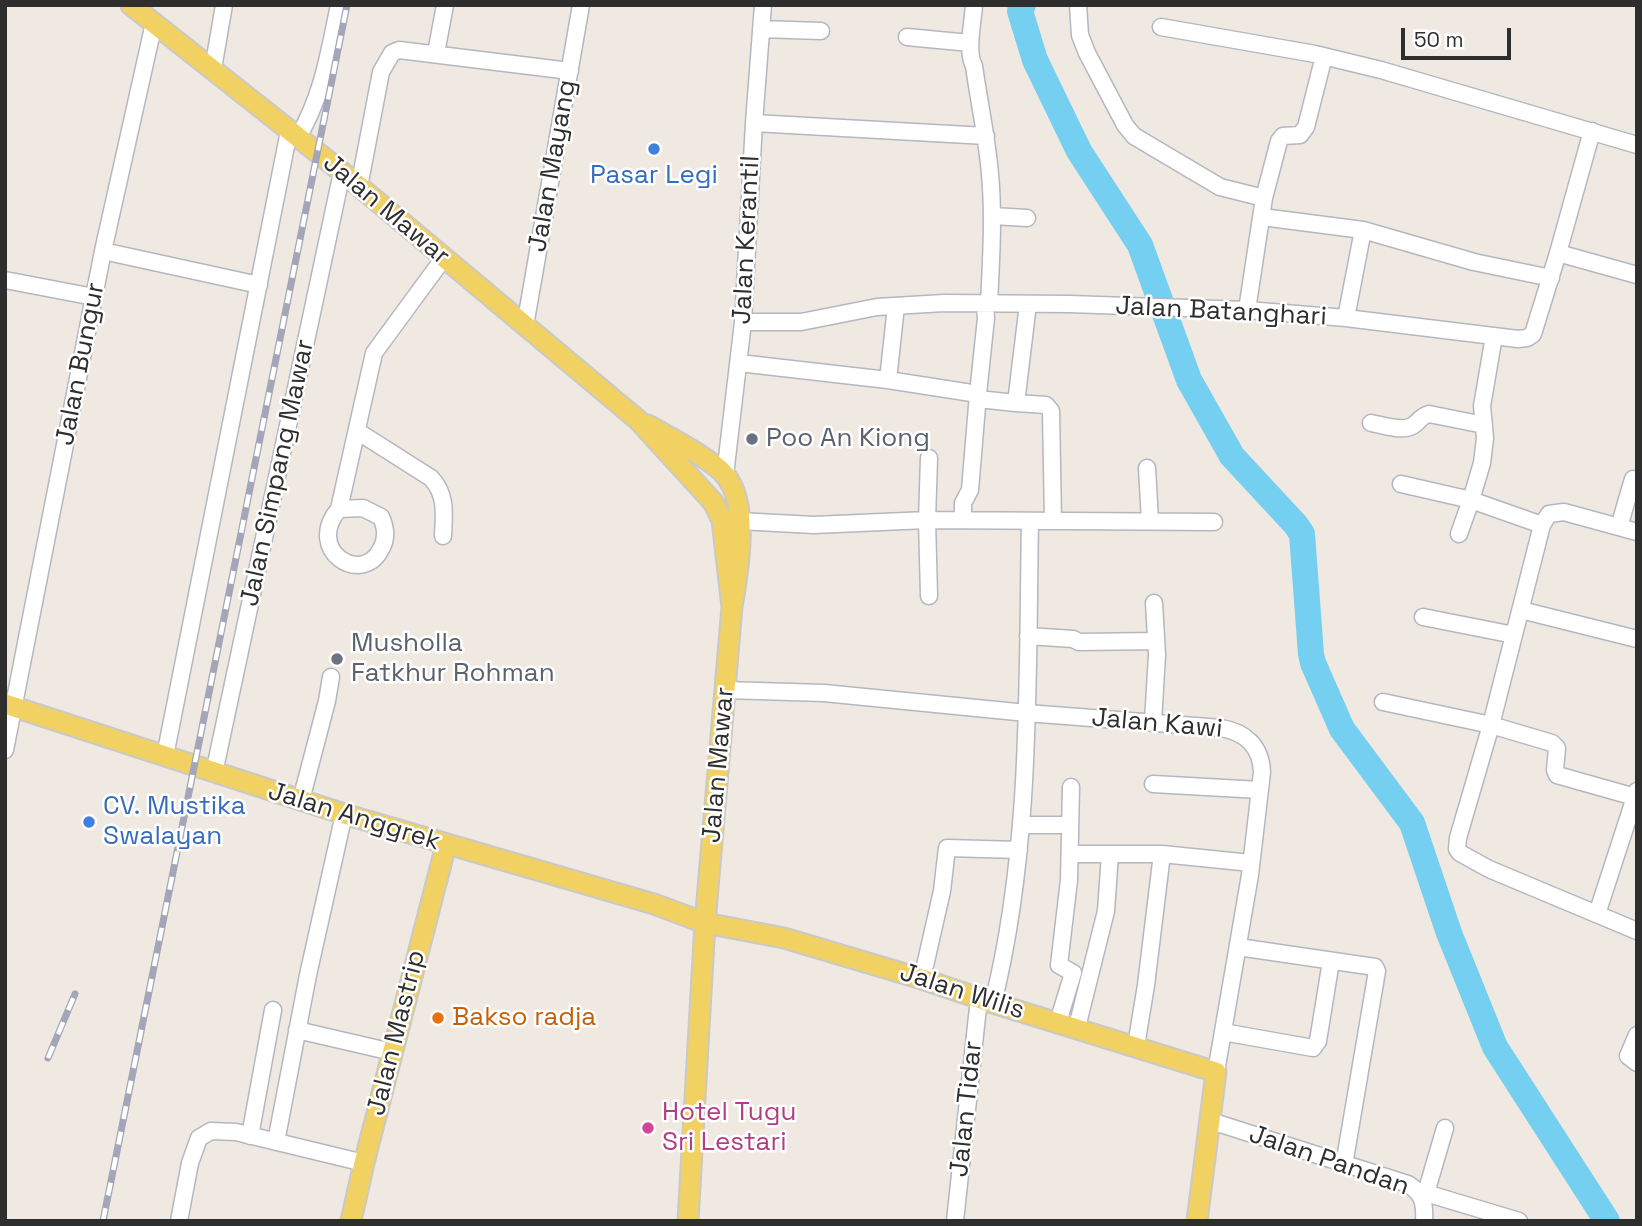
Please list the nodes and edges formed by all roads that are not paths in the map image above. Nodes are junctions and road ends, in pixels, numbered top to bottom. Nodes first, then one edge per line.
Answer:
1 (131, 5) edge
2 (224, 5) edge
3 (339, 5) edge
4 (445, 5) edge
5 (581, 5) edge
6 (763, 5) edge
7 (974, 5) edge
8 (1078, 5) edge
9 (154, 23) junction
10 (1161, 27) dead end
11 (761, 29) junction
12 (821, 31) dead end
13 (907, 37) dead end
14 (970, 43) junction
15 (436, 53) junction
16 (1324, 57) junction
17 (213, 69) junction
18 (570, 71) junction
19 (754, 123) junction
20 (1592, 131) junction
21 (293, 134) junction
22 (986, 136) junction
23 (1637, 145) edge
24 (342, 172) junction
25 (359, 187) junction
26 (1264, 198) junction
27 (992, 216) junction
28 (1262, 217) junction
29 (1027, 218) dead end
30 (1363, 230) junction
31 (103, 251) junction
32 (1558, 253) junction
33 (443, 259) junction
34 (1637, 275) edge
35 (1551, 278) junction
36 (5, 280) edge
37 (259, 285) junction
38 (94, 297) junction
39 (987, 304) junction
40 (1028, 304) junction
41 (896, 306) junction
42 (1247, 310) junction
43 (1346, 318) junction
44 (743, 322) junction
45 (525, 326) junction
46 (1494, 336) junction
47 (738, 363) junction
48 (888, 380) junction
49 (978, 397) junction
50 (1016, 403) junction
51 (638, 420) junction
52 (1371, 423) dead end
53 (1484, 425) junction
54 (357, 431) junction
55 (929, 458) dead end
56 (1147, 468) dead end
57 (725, 475) junction
58 (1633, 479) dead end
59 (1401, 484) dead end
60 (1471, 500) junction
61 (340, 509) dead end
62 (927, 520) junction
63 (963, 520) junction
64 (739, 521) junction
65 (1030, 521) junction
66 (1053, 521) junction
67 (1150, 522) junction
68 (1214, 522) dead end
69 (1542, 525) junction
70 (1619, 527) junction
71 (1637, 532) edge
72 (1459, 534) dead end
73 (443, 536) dead end
74 (929, 596) dead end
75 (1154, 603) dead end
76 (732, 607) junction
77 (1521, 610) junction
78 (1423, 617) dead end
79 (1514, 635) junction
80 (1028, 636) junction
81 (1637, 639) edge
82 (1156, 641) junction
83 (331, 677) dead end
84 (725, 690) junction
85 (1383, 702) dead end
86 (9, 705) edge
87 (1027, 713) junction
88 (1153, 722) junction
89 (1491, 725) junction
90 (5, 750) edge
91 (165, 756) junction
92 (214, 773) junction
93 (1153, 784) dead end
94 (1071, 787) dead end
95 (1260, 790) junction
96 (1636, 794) edge
97 (301, 800) junction
98 (344, 814) junction
99 (1632, 821) edge
100 (1021, 825) junction
101 (1070, 825) junction
102 (446, 845) junction
103 (1019, 850) junction
104 (1069, 854) junction
105 (1110, 855) junction
106 (1161, 855) junction
107 (1251, 863) junction
108 (1597, 914) junction
109 (705, 923) junction
110 (1637, 931) edge
111 (1238, 947) junction
112 (1331, 961) junction
113 (922, 979) junction
114 (986, 1000) junction
115 (273, 1010) dead end
116 (1067, 1025) junction
117 (297, 1030) junction
118 (1223, 1032) junction
119 (1637, 1035) edge
120 (1136, 1046) junction
121 (392, 1052) junction
122 (1637, 1063) edge
123 (1216, 1072) junction
124 (1211, 1121) junction
125 (1445, 1128) dead end
126 (250, 1136) junction
127 (276, 1142) junction
128 (364, 1163) junction
129 (1344, 1165) junction
130 (1422, 1192) junction
131 (179, 1221) edge
132 (351, 1221) edge
133 (688, 1221) edge
134 (955, 1221) edge
135 (1197, 1221) edge
136 (1424, 1221) edge
137 (1519, 1221) edge

1 - 9 main road, Jalan Mawar
2 - 17 street
3 - 21 street
4 - 15 street
5 - 18 street, Jalan Mayang
6 - 11 street, Jalan Kerantil
7 - 14 street
8 - 26 street
9 - 17 main road, Jalan Mawar
9 - 31 street, Jalan Bungur
10 - 16 street
11 - 12 street
11 - 19 street, Jalan Kerantil
13 - 14 street
14 - 22 street
15 - 18 street
15 - 25 street
16 - 20 street
16 - 26 street
17 - 21 main road, Jalan Mawar
18 - 45 street, Jalan Mayang
19 - 22 street
19 - 44 street, Jalan Kerantil
20 - 23 street
20 - 32 street, Jalan Batanghari
21 - 24 main road, Jalan Mawar
21 - 37 street
22 - 27 street
24 - 25 main road, Jalan Mawar
24 - 92 street, Jalan Simpang Mawar
25 - 33 main road, Jalan Mawar
26 - 28 street
27 - 29 street
27 - 39 street
28 - 30 street
28 - 42 street
30 - 35 street
30 - 43 street
31 - 37 street
31 - 38 street, Jalan Bungur
32 - 34 street
32 - 35 street, Jalan Batanghari
33 - 45 main road, Jalan Mawar
33 - 54 street
35 - 46 street, Jalan Batanghari
36 - 38 street
37 - 91 street
38 - 86 street, Jalan Bungur
39 - 40 street, Jalan Batanghari
39 - 41 street, Jalan Batanghari
39 - 49 street
40 - 42 street, Jalan Batanghari
40 - 50 street
41 - 44 street, Jalan Batanghari
41 - 48 street
42 - 43 street, Jalan Batanghari
43 - 46 street, Jalan Batanghari
44 - 47 street, Jalan Kerantil
45 - 51 main road, Jalan Mawar
46 - 53 street
47 - 48 street
47 - 57 street, Jalan Kerantil
48 - 49 street
49 - 50 street
49 - 63 street
50 - 66 street
51 - 57 main road, Jalan Mawar
51 - 76 main road, Jalan Mawar
52 - 53 street
53 - 60 street
54 - 61 street
54 - 73 street
55 - 62 street
56 - 67 street
57 - 64 main road, Jalan Mawar
58 - 70 street
59 - 60 street
60 - 69 street
60 - 72 street
62 - 63 street
62 - 64 street
62 - 74 street
63 - 65 street
64 - 76 main road, Jalan Mawar
65 - 66 street
65 - 80 street, Jalan Tidar
66 - 67 street
67 - 68 street
69 - 70 street
69 - 77 street
70 - 71 street
75 - 82 street
76 - 84 main road, Jalan Mawar
77 - 79 street
77 - 81 street
78 - 79 street
79 - 89 street
80 - 82 street
80 - 87 street, Jalan Tidar
82 - 88 street
83 - 97 street
84 - 87 street, Jalan Kawi
84 - 109 main road, Jalan Mawar
85 - 89 street
86 - 90 street, Jalan Bungur
86 - 91 main road, Jalan Anggrek
87 - 88 street, Jalan Kawi
87 - 100 street, Jalan Tidar
88 - 95 street, Jalan Kawi
89 - 96 street
89 - 108 street
91 - 92 main road, Jalan Anggrek
92 - 97 main road, Jalan Anggrek
93 - 95 street
94 - 101 street
95 - 107 street, Jalan Kawi
96 - 99 street
97 - 98 main road, Jalan Anggrek
98 - 102 main road, Jalan Anggrek
98 - 117 street
99 - 108 street
100 - 101 street
100 - 103 street, Jalan Tidar
101 - 104 street
102 - 109 main road, Jalan Anggrek
102 - 121 main road, Jalan Mastrip
103 - 113 street
103 - 114 street, Jalan Tidar
104 - 105 street
104 - 116 street
105 - 106 street
105 - 116 street
106 - 107 street
106 - 120 street
107 - 111 street, Jalan Kawi
108 - 110 street
109 - 113 main road, Jalan Wilis
109 - 133 main road, Jalan Mawar
111 - 112 street
111 - 118 street, Jalan Kawi
112 - 118 street
112 - 129 street
113 - 114 main road, Jalan Wilis
114 - 116 main road, Jalan Wilis
114 - 134 street, Jalan Tidar
115 - 126 street
116 - 120 main road, Jalan Wilis
117 - 121 street
117 - 127 street
118 - 123 street, Jalan Kawi
119 - 122 street
120 - 123 main road, Jalan Wilis
121 - 128 main road, Jalan Mastrip
123 - 124 main road
124 - 129 street, Jalan Pandan
124 - 135 main road
125 - 130 street
126 - 127 street
126 - 131 street
127 - 128 street
128 - 132 main road, Jalan Mastrip
129 - 130 street, Jalan Pandan
130 - 136 street, Jalan Pandan
130 - 137 street

